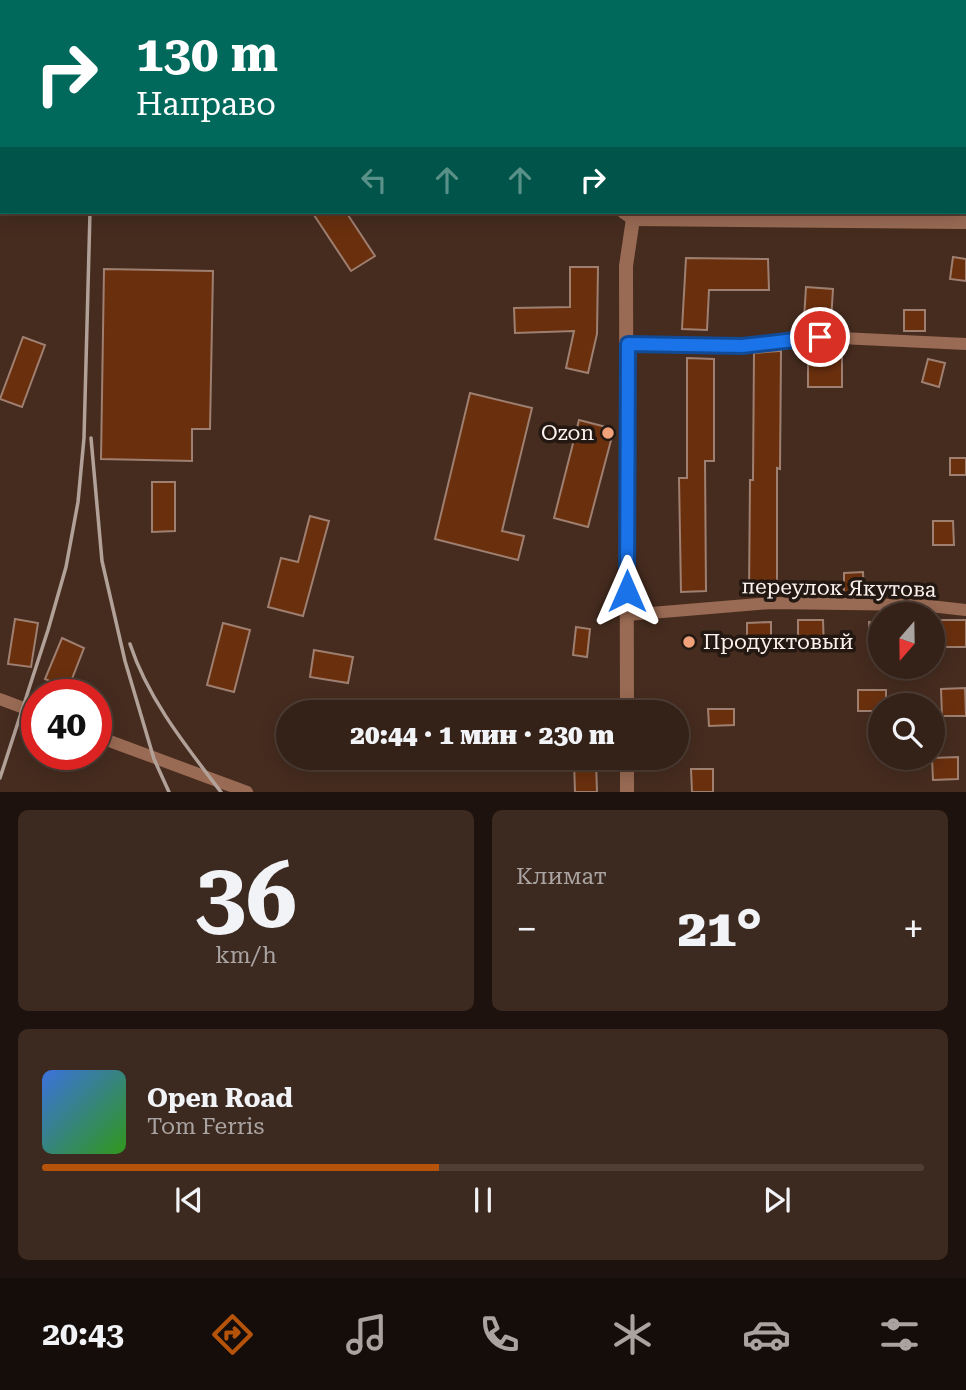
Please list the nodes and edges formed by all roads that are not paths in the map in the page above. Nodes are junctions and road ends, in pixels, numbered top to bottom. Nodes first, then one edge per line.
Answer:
1 (631, 214) edge
2 (966, 222) edge
3 (628, 344) junction
4 (966, 344) edge
5 (966, 610) edge
6 (627, 615) junction
7 (0, 699) edge
8 (627, 700) edge
9 (21, 707) edge
10 (112, 743) edge
11 (627, 770) edge
12 (247, 792) edge
13 (627, 792) edge

1 - 2 street
1 - 3 street
3 - 4 street
3 - 6 street
5 - 6 street, переулок Якутова
6 - 8 street
7 - 9 street
10 - 12 street
11 - 13 street

